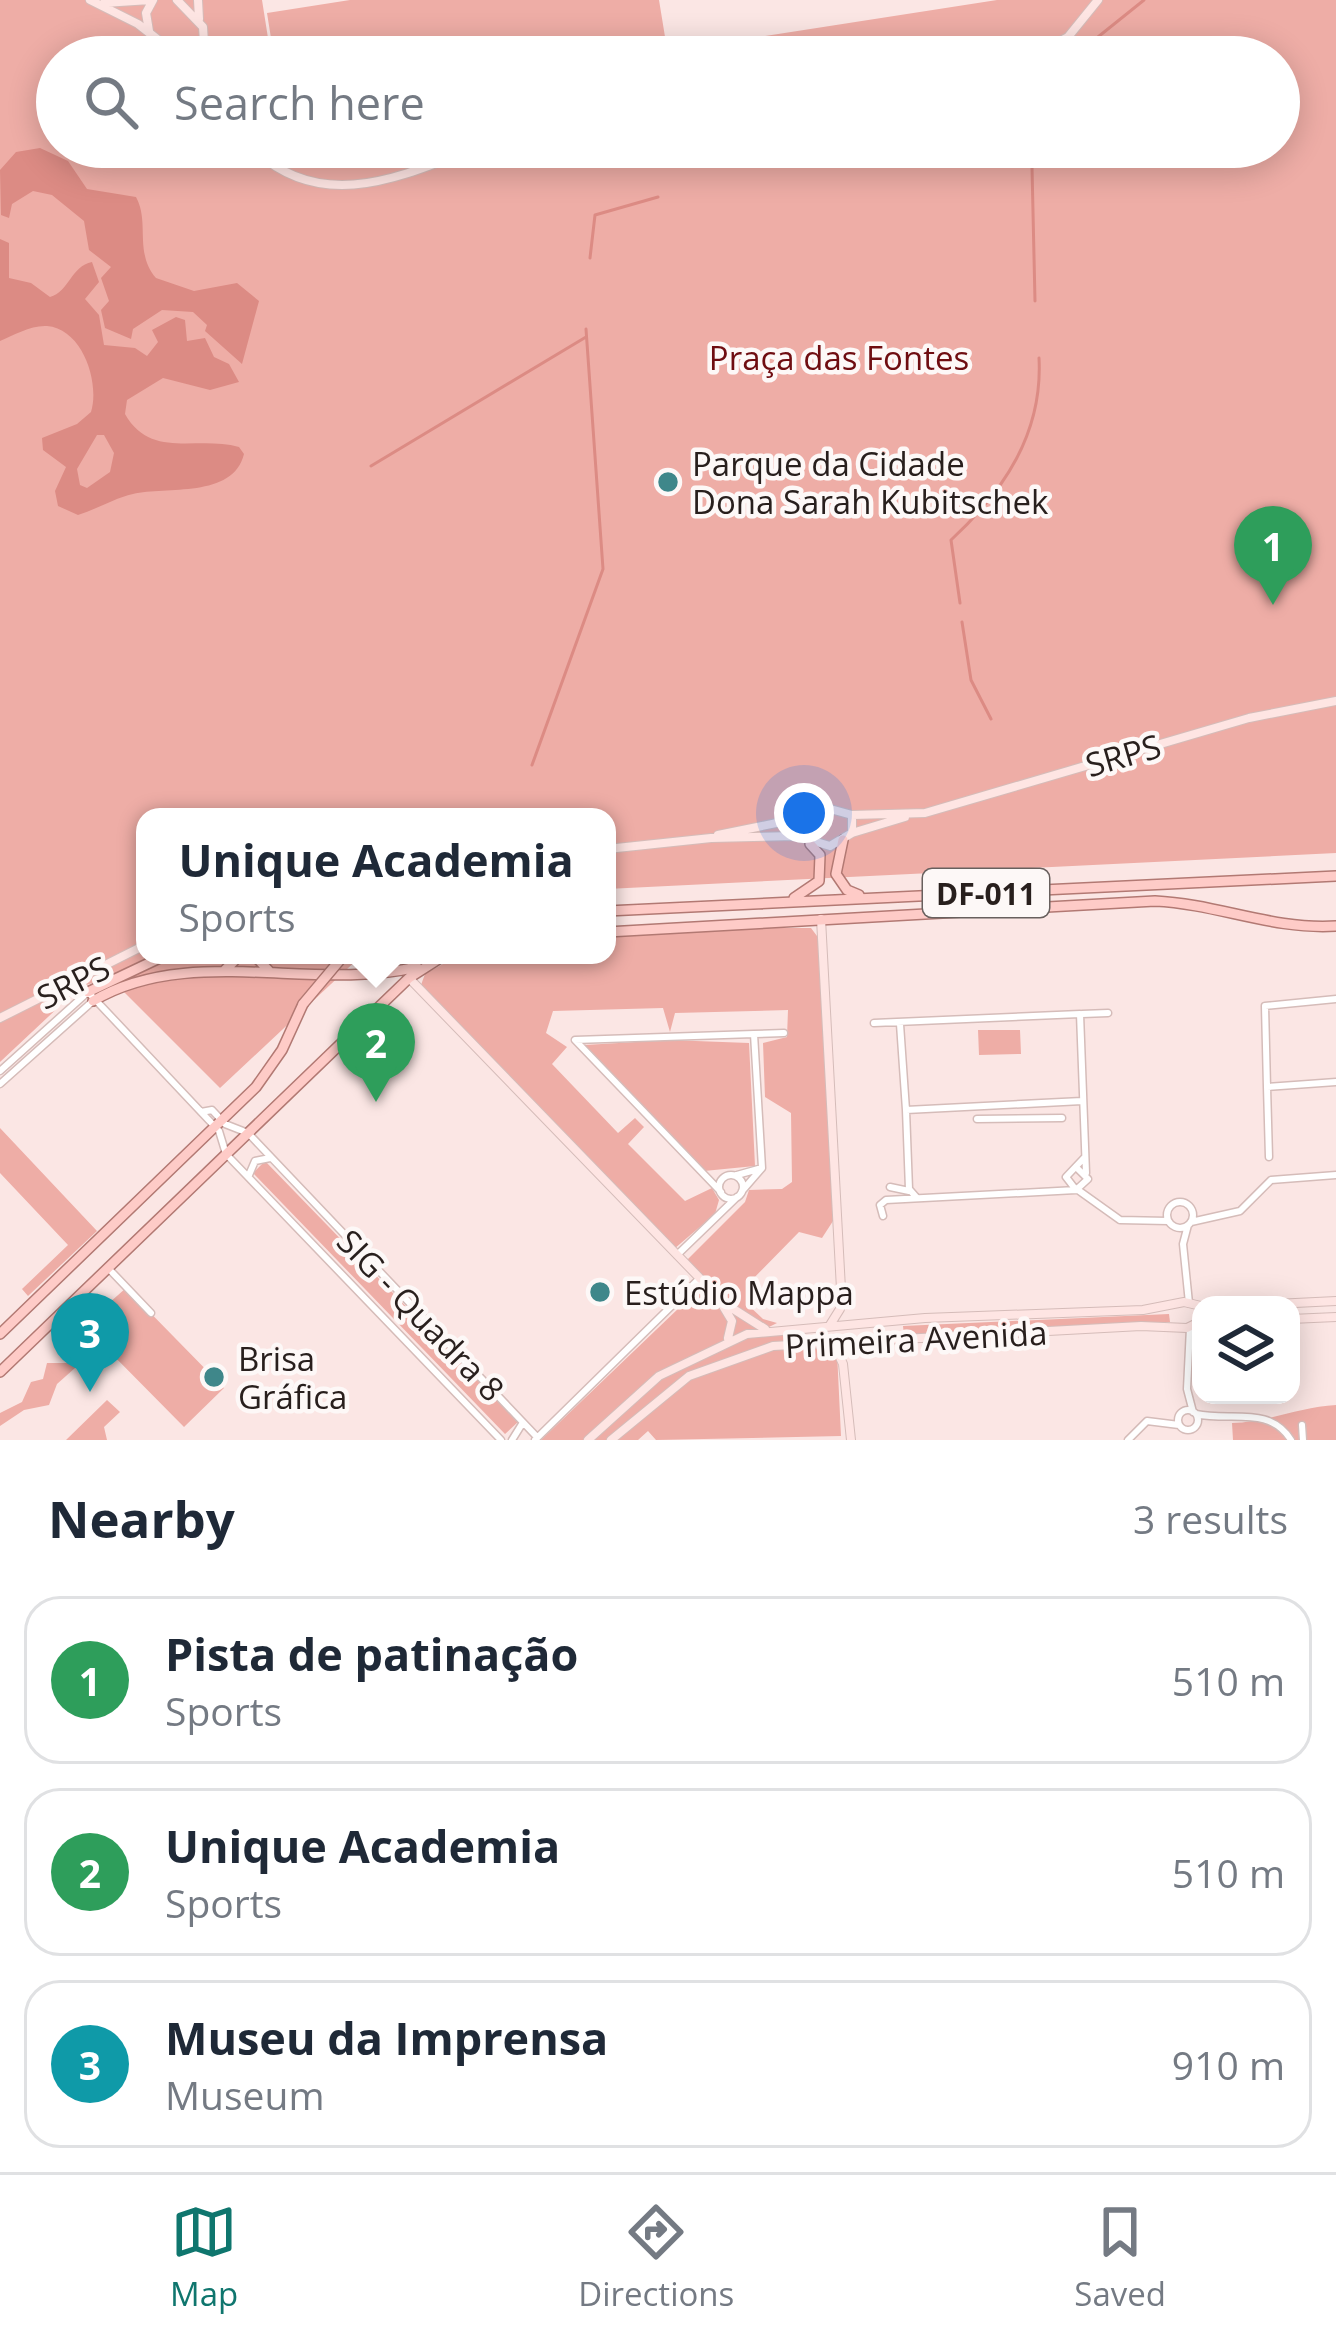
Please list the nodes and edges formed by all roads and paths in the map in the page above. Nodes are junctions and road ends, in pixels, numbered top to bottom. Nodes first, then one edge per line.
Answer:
1 (152, 0) edge
2 (177, 0) edge
3 (198, 0) edge
4 (1098, 0) edge
5 (95, 2) edge
6 (199, 20) junction
7 (149, 32) junction
8 (154, 36) edge
9 (204, 36) edge
10 (1069, 36) edge
11 (280, 168) edge
12 (422, 168) edge
13 (1336, 701) edge
14 (912, 814) junction
15 (852, 815) junction
16 (796, 819) junction
17 (796, 836) junction
18 (848, 836) junction
19 (711, 838) junction
20 (810, 844) junction
21 (616, 848) edge
22 (1336, 876) edge
23 (876, 898) junction
24 (780, 903) junction
25 (636, 910) junction
26 (616, 911) edge
27 (821, 918) junction
28 (616, 926) edge
29 (1336, 926) edge
30 (616, 931) edge
31 (136, 950) edge
32 (150, 964) edge
33 (230, 964) edge
34 (259, 964) edge
35 (337, 964) edge
36 (427, 965) joint
37 (219, 973) junction
38 (278, 974) junction
39 (410, 978) junction
40 (91, 997) junction
41 (1336, 999) edge
42 (1108, 1013) dead end
43 (1080, 1014) junction
44 (0, 1018) edge
45 (900, 1022) junction
46 (874, 1023) dead end
47 (784, 1033) dead end
48 (754, 1034) junction
49 (0, 1071) edge
50 (1336, 1082) edge
51 (0, 1084) edge
52 (1267, 1087) junction
53 (1082, 1100) junction
54 (1013, 1103) junction
55 (906, 1110) junction
56 (1015, 1118) junction
57 (1062, 1118) dead end
58 (977, 1119) dead end
59 (218, 1126) junction
60 (248, 1133) junction
61 (226, 1154) junction
62 (1086, 1155) junction
63 (1269, 1157) dead end
64 (270, 1158) junction
65 (762, 1168) junction
66 (1077, 1168) junction
67 (1086, 1173) junction
68 (249, 1174) junction
69 (1336, 1175) edge
70 (704, 1176) junction
71 (731, 1176) junction
72 (1066, 1180) junction
73 (1087, 1184) junction
74 (890, 1187) dead end
75 (1077, 1190) junction
76 (909, 1191) junction
77 (1055, 1191) junction
78 (722, 1194) junction
79 (740, 1194) junction
80 (916, 1197) junction
81 (1093, 1201) junction
82 (1189, 1205) junction
83 (1169, 1208) junction
84 (722, 1212) junction
85 (1211, 1214) junction
86 (883, 1216) dead end
87 (1149, 1218) junction
88 (1169, 1222) junction
89 (1189, 1224) junction
90 (1183, 1244) junction
91 (677, 1255) junction
92 (108, 1268) junction
93 (700, 1279) junction
94 (717, 1297) junction
95 (1336, 1301) edge
96 (841, 1303) junction
97 (1300, 1303) edge
98 (1188, 1305) edge
99 (151, 1313) dead end
100 (1336, 1317) edge
101 (1300, 1319) edge
102 (895, 1322) junction
103 (856, 1323) junction
104 (1188, 1324) edge
105 (830, 1325) junction
106 (796, 1329) junction
107 (769, 1330) junction
108 (0, 1334) edge
109 (893, 1338) junction
110 (727, 1340) junction
111 (855, 1340) junction
112 (832, 1341) junction
113 (796, 1344) junction
114 (843, 1364) junction
115 (0, 1372) edge
116 (1187, 1389) junction
117 (1194, 1413) junction
118 (1180, 1417) junction
119 (521, 1419) junction
120 (1215, 1419) junction
121 (1302, 1425) dead end
122 (1196, 1426) junction
123 (536, 1439) edge
124 (501, 1440) edge
125 (512, 1440) edge
126 (588, 1440) edge
127 (611, 1440) edge
128 (850, 1440) edge
129 (1128, 1440) edge
130 (1291, 1440) edge
131 (1303, 1440) edge

1 - 5 main road
1 - 7 main road
2 - 6 main road
3 - 6 main road
4 - 10 main road
5 - 7 main road
6 - 9 main road
7 - 8 main road
11 - 12 main road
13 - 14 main road, SRPS
14 - 15 main road, SRPS
14 - 18 main road, SRPS
15 - 16 main road, SRPS
15 - 18 main road
16 - 17 main road
16 - 19 main road, SRPS
17 - 19 main road, SRPS
17 - 20 main road
18 - 20 main road, SRPS
18 - 23 main road
19 - 21 main road, SRPS
20 - 24 main road
22 - 23 main road, DF-011
23 - 24 main road, DF-011
24 - 25 main road, DF-011
25 - 26 main road, DF-011
25 - 28 main road, DF-011
27 - 29 main road, DF-011
27 - 30 main road, DF-011
27 - 96 main road
31 - 44 main road, SRPS
32 - 40 main road
33 - 37 main road
34 - 38 main road
35 - 59 main road, bridge
36 - 38 main road
36 - 39 main road
37 - 38 main road
37 - 40 main road
39 - 60 main road
39 - 91 main road
40 - 49 street
40 - 51 street
40 - 59 street
41 - 52 street
42 - 43 street
43 - 45 street
43 - 53 street
45 - 46 street
45 - 55 street
47 - 48 street
48 - 65 street
48 - 70 street
50 - 52 street
52 - 63 street
53 - 54 street
53 - 62 street
54 - 55 street
54 - 56 street
55 - 76 street
56 - 57 street
56 - 58 street
59 - 60 street
59 - 61 street
59 - 108 main road
60 - 61 main road
60 - 64 street, SIG - Quadra 8
61 - 68 street, SIG - Quadra 8
61 - 92 main road
62 - 66 street
62 - 67 street
64 - 68 street
64 - 119 street, SIG - Quadra 8
65 - 71 street
65 - 79 street
66 - 67 street
66 - 72 street
67 - 73 street
68 - 124 street, SIG - Quadra 8
69 - 85 street
70 - 71 street
70 - 78 street
71 - 78 street
71 - 79 street
72 - 75 street
72 - 77 street
73 - 75 street
73 - 81 street
74 - 76 street
75 - 77 street
75 - 81 street
76 - 80 street
77 - 80 street
78 - 79 street
78 - 84 street
79 - 84 street
80 - 86 street
81 - 87 street
82 - 83 street
82 - 85 street
82 - 89 street
83 - 87 street
83 - 88 street
84 - 91 street
85 - 89 street
87 - 88 street
88 - 89 street
88 - 90 street
89 - 90 street
90 - 98 street
91 - 93 main road
92 - 99 street
92 - 115 main road
93 - 94 main road
93 - 123 street, SIG - Quadra 8
94 - 107 main road
94 - 110 main road
95 - 97 main road
96 - 103 main road
96 - 105 main road
98 - 102 main road, Primeira Avenida
98 - 104 main road
98 - 104 main road
100 - 101 main road
102 - 103 main road, Primeira Avenida
102 - 109 main road
103 - 105 main road, Primeira Avenida
104 - 109 main road, Primeira Avenida
104 - 116 street
105 - 106 main road, Primeira Avenida
106 - 107 main road, Primeira Avenida
106 - 113 main road
107 - 110 main road, Primeira Avenida
109 - 111 main road, Primeira Avenida
110 - 126 main road, Primeira Avenida
111 - 112 main road, Primeira Avenida
111 - 114 main road
112 - 113 main road, Primeira Avenida
112 - 114 main road
113 - 127 main road, Primeira Avenida
114 - 128 main road
116 - 117 street
116 - 118 street
117 - 118 street
117 - 120 street
117 - 122 street
118 - 122 street
118 - 129 street
119 - 123 street, SIG - Quadra 8
119 - 125 street
120 - 122 street
120 - 130 street
121 - 131 street

